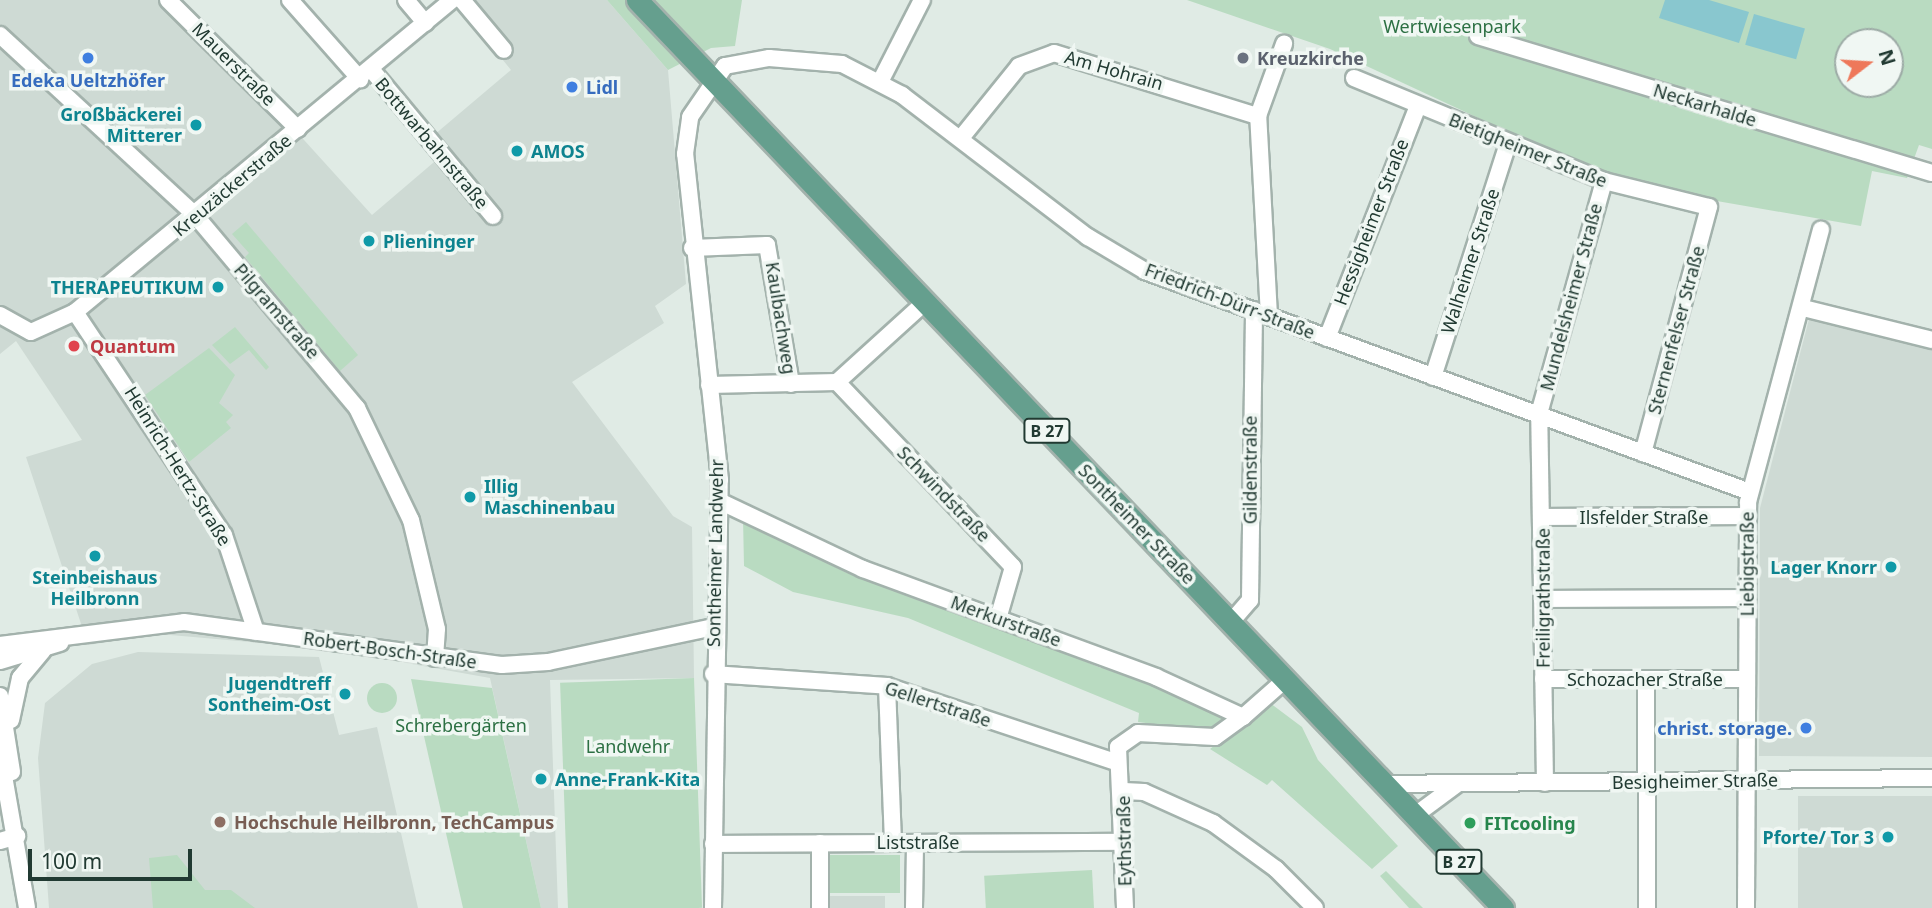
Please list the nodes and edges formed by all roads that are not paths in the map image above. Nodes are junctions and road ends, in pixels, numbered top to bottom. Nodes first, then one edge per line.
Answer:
1 (168, 0) edge
2 (290, 0) edge
3 (406, 0) edge
4 (453, 0) edge
5 (462, 0) edge
6 (638, 0) edge
7 (922, 0) edge
8 (425, 23) junction
9 (0, 35) edge
10 (1478, 36) dead end
11 (1284, 44) dead end
12 (504, 50) dead end
13 (365, 74) junction
14 (1354, 78) dead end
15 (711, 79) junction
16 (880, 82) junction
17 (1418, 108) junction
18 (1258, 116) junction
19 (298, 129) junction
20 (961, 138) junction
21 (1508, 144) junction
22 (1932, 173) edge
23 (1604, 181) junction
24 (1709, 207) joint
25 (195, 215) junction
26 (493, 216) dead end
27 (1821, 230) dead end
28 (692, 248) junction
29 (924, 303) junction
30 (1803, 308) junction
31 (75, 312) junction
32 (1261, 313) junction
33 (0, 315) edge
34 (1327, 338) junction
35 (1932, 340) edge
36 (1433, 377) junction
37 (837, 382) junction
38 (791, 384) junction
39 (709, 385) junction
40 (1539, 414) junction
41 (1643, 453) junction
42 (1750, 492) junction
43 (719, 501) junction
44 (1746, 516) junction
45 (1542, 517) junction
46 (1542, 598) junction
47 (1746, 598) junction
48 (998, 619) junction
49 (1231, 622) junction
50 (714, 627) junction
51 (106, 628) junction
52 (256, 632) junction
53 (0, 645) edge
54 (46, 648) junction
55 (435, 658) junction
56 (0, 661) edge
57 (713, 674) junction
58 (1747, 679) junction
59 (1285, 680) junction
60 (1543, 680) junction
61 (1646, 680) junction
62 (887, 686) junction
63 (0, 696) edge
64 (1243, 717) junction
65 (5, 746) edge
66 (1115, 762) junction
67 (1932, 778) edge
68 (1646, 781) junction
69 (1747, 781) junction
70 (1545, 783) junction
71 (1382, 784) junction
72 (1458, 784) junction
73 (1124, 791) junction
74 (1414, 816) junction
75 (17, 836) junction
76 (0, 842) edge
77 (893, 842) junction
78 (1123, 842) junction
79 (820, 843) junction
80 (915, 843) junction
81 (713, 844) junction
82 (27, 908) edge
83 (713, 908) edge
84 (820, 908) edge
85 (914, 908) edge
86 (1125, 908) edge
87 (1315, 908) edge
88 (1503, 908) edge
89 (1647, 908) edge
90 (1746, 908) edge

1 - 19 street, Mauerstraße
2 - 13 street, Bottwarbahnstraße
3 - 8 street
4 - 8 street, Kreuzäckerstraße
5 - 12 street
6 - 15 main road, B 27
7 - 16 street
8 - 13 street, Kreuzäckerstraße
9 - 25 street, Pilgramstraße
10 - 22 street, Neckarhalde
11 - 18 street, Gildenstraße
13 - 19 street, Kreuzäckerstraße
13 - 26 street, Bottwarbahnstraße
14 - 17 street, Bietigheimer Straße
15 - 16 street, Friedrich-Dürr-Straße
15 - 28 street, Sontheimer Landwehr
15 - 29 main road, Sontheimer Straße / B 27
16 - 20 street, Friedrich-Dürr-Straße
17 - 21 street, Bietigheimer Straße
17 - 34 street, Hessigheimer Straße
18 - 20 street, Am Hohrain
18 - 32 street, Gildenstraße
19 - 25 street, Kreuzäckerstraße
20 - 32 street, Friedrich-Dürr-Straße
21 - 23 street, Bietigheimer Straße
21 - 36 street, Walheimer Straße
23 - 24 street, Bietigheimer Straße
23 - 40 street, Mundelsheimer Straße
24 - 41 street, Sternenfelser Straße
25 - 31 street, Kreuzäckerstraße
25 - 55 street, Pilgramstraße
27 - 30 street, Liebigstraße
28 - 38 street, Kaulbachweg
28 - 39 street, Sontheimer Landwehr
29 - 37 street
29 - 49 main road, Sontheimer Straße / B 27
30 - 35 street
30 - 42 street, Liebigstraße
31 - 33 street, Kreuzäckerstraße
31 - 52 street, Heinrich-Hertz-Straße
32 - 34 street, Friedrich-Dürr-Straße
32 - 49 street, Gildenstraße
34 - 36 street, Friedrich-Dürr-Straße
36 - 40 street, Friedrich-Dürr-Straße
37 - 38 street
37 - 48 street, Schwindstraße
38 - 39 street
39 - 43 street, Sontheimer Landwehr
40 - 41 street, Friedrich-Dürr-Straße
40 - 45 street, Freiligrathstraße
41 - 42 street, Friedrich-Dürr-Straße
42 - 44 street, Liebigstraße
43 - 48 street, Merkurstraße
43 - 50 street, Sontheimer Landwehr
44 - 45 street, Ilsfelder Straße
44 - 47 street, Liebigstraße
45 - 46 street, Freiligrathstraße
46 - 47 street
46 - 60 street, Freiligrathstraße
47 - 58 street, Liebigstraße
48 - 64 street, Merkurstraße
49 - 59 main road, Sontheimer Straße / B 27
50 - 55 street, Robert-Bosch-Straße
50 - 57 street, Sontheimer Landwehr
51 - 52 street, Robert-Bosch-Straße
51 - 53 street, Robert-Bosch-Straße
51 - 54 street, Robert-Bosch-Straße
52 - 55 street, Robert-Bosch-Straße
54 - 56 street, Robert-Bosch-Straße
54 - 65 street
57 - 62 street, Gellertstraße
57 - 81 street, Sontheimer Landwehr
58 - 61 street, Schozacher Straße
58 - 69 street, Liebigstraße
59 - 64 street
59 - 71 main road, Sontheimer Straße / B 27
60 - 61 street, Schozacher Straße
60 - 70 street, Freiligrathstraße
61 - 68 street
62 - 66 street, Gellertstraße
62 - 77 street
63 - 65 street
64 - 66 street
65 - 75 street
66 - 73 street, Eythstraße
67 - 69 street, Besigheimer Straße
68 - 69 street, Besigheimer Straße
68 - 70 street, Besigheimer Straße
68 - 89 street
69 - 90 street, Liebigstraße
70 - 72 street, Besigheimer Straße
71 - 72 street, Besigheimer Straße
71 - 74 main road, Sontheimer Straße / B 27
72 - 74 street
73 - 78 street, Eythstraße
73 - 87 street
74 - 88 main road, Sontheimer Straße / B 27
75 - 76 street
75 - 82 street
77 - 79 street, Liststraße
77 - 80 street, Liststraße
78 - 80 street, Liststraße
78 - 86 street, Eythstraße
79 - 81 street, Liststraße
79 - 84 street
80 - 85 street
81 - 83 street, Sontheimer Landwehr

